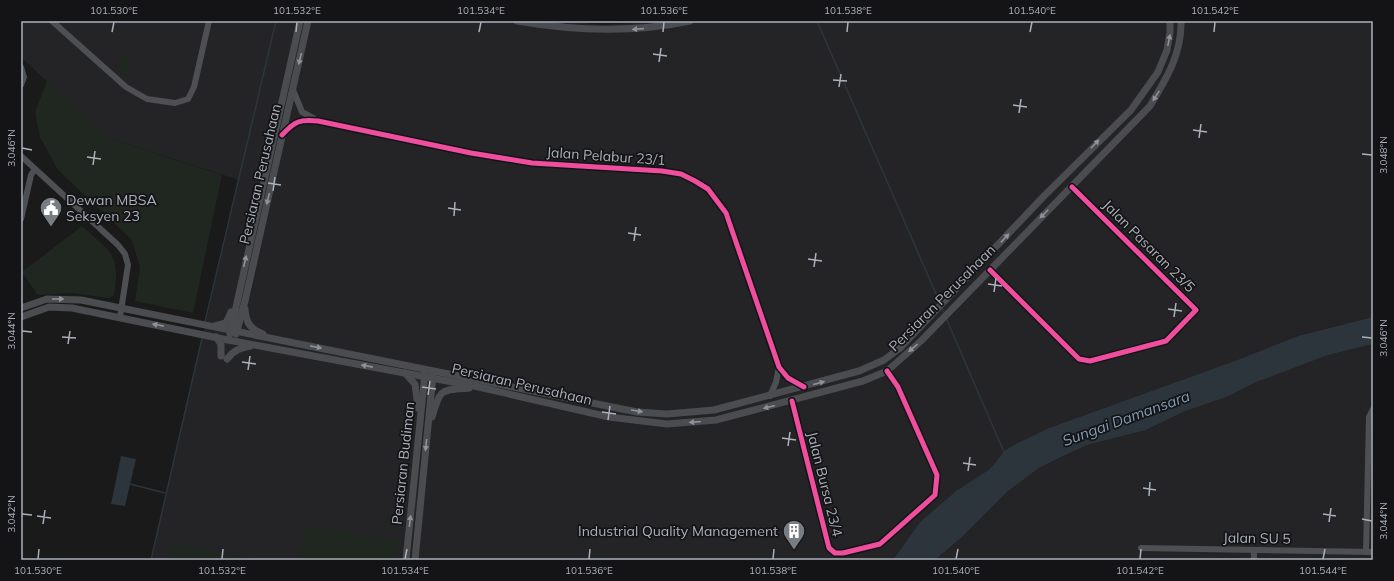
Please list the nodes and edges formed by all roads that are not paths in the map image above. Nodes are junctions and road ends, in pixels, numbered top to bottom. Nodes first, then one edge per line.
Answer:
1 (52, 21) edge
2 (209, 21) edge
3 (300, 21) edge
4 (308, 21) edge
5 (517, 21) edge
6 (664, 21) edge
7 (690, 21) edge
8 (1170, 21) edge
9 (1181, 21) edge
10 (676, 24) junction
11 (21, 67) edge
12 (21, 85) edge
13 (293, 90) junction
14 (318, 121) junction
15 (282, 135) junction
16 (21, 156) edge
17 (35, 169) junction
18 (1072, 187) junction
19 (22, 205) edge
20 (21, 219) edge
21 (990, 270) junction
22 (237, 299) junction
23 (245, 301) junction
24 (21, 308) edge
25 (122, 308) junction
26 (21, 317) edge
27 (120, 317) junction
28 (211, 327) junction
29 (233, 331) junction
30 (213, 336) junction
31 (231, 340) junction
32 (295, 343) junction
33 (255, 345) junction
34 (779, 367) junction
35 (425, 369) junction
36 (887, 371) junction
37 (405, 373) junction
38 (433, 374) junction
39 (424, 377) junction
40 (474, 386) junction
41 (804, 387) junction
42 (770, 396) junction
43 (792, 401) junction
44 (1373, 409) edge
45 (419, 426) junction
46 (428, 430) junction
47 (1141, 548) dead end
48 (1254, 550) junction
49 (1370, 552) edge
50 (406, 560) edge
51 (415, 560) edge
52 (1254, 560) edge

1 - 2 street
22 -> 3 main road, Persiaran Perusahaan
4 -> 13 main road, Persiaran Perusahaan
10 -> 5 main road
6 - 10 main road
7 - 10 main road
41 -> 8 main road, Persiaran Perusahaan
9 -> 18 main road, Persiaran Perusahaan
11 - 12 street
13 - 14 street, Jalan Pelabur 23/1
13 - 15 main road, Persiaran Perusahaan
14 - 15 street, Jalan Pelabur 23/1
14 - 34 street, Jalan Pelabur 23/1
15 -> 23 main road, Persiaran Perusahaan
16 - 17 street
17 - 19 street
17 - 25 street
18 -> 21 main road, Persiaran Perusahaan
18 - 21 street, Jalan Pasaran 23/5
19 - 20 street
21 -> 36 main road, Persiaran Perusahaan
22 - 28 main road
22 - 29 main road, Persiaran Perusahaan
23 - 29 main road, Persiaran Perusahaan
23 - 32 main road
24 -> 25 main road, Persiaran Perusahaan
25 - 27 street
25 - 28 main road, Persiaran Perusahaan
26 - 27 main road, Persiaran Perusahaan
30 -> 27 main road, Persiaran Perusahaan
28 - 29 main road, Persiaran Perusahaan
29 - 31 main road, Persiaran Perusahaan
29 - 32 main road, Persiaran Perusahaan
30 - 31 main road, Persiaran Perusahaan
30 - 33 main road
31 - 33 main road, Persiaran Perusahaan
32 -> 35 main road, Persiaran Perusahaan
37 -> 33 main road, Persiaran Perusahaan
34 - 41 street, Jalan Pelabur 23/1
34 - 42 street
35 - 38 main road, Persiaran Perusahaan
35 - 39 main road, Persiaran Budiman
36 - 43 main road, Persiaran Perusahaan
36 - 43 street, Jalan Bursa 23/4
37 - 39 main road, Persiaran Perusahaan
37 - 45 main road
38 - 39 main road, Persiaran Perusahaan
38 - 40 main road, Persiaran Perusahaan
38 -> 42 main road, Persiaran Perusahaan
38 - 46 main road, Persiaran Budiman
39 - 45 main road, Persiaran Budiman
43 -> 40 main road, Persiaran Perusahaan
40 - 46 main road
41 - 42 main road, Persiaran Perusahaan
44 - 49 street
50 -> 45 main road, Persiaran Budiman
46 -> 51 main road, Persiaran Budiman
47 - 48 street, Jalan SU 5
48 - 49 street, Jalan SU 5
48 - 52 street

